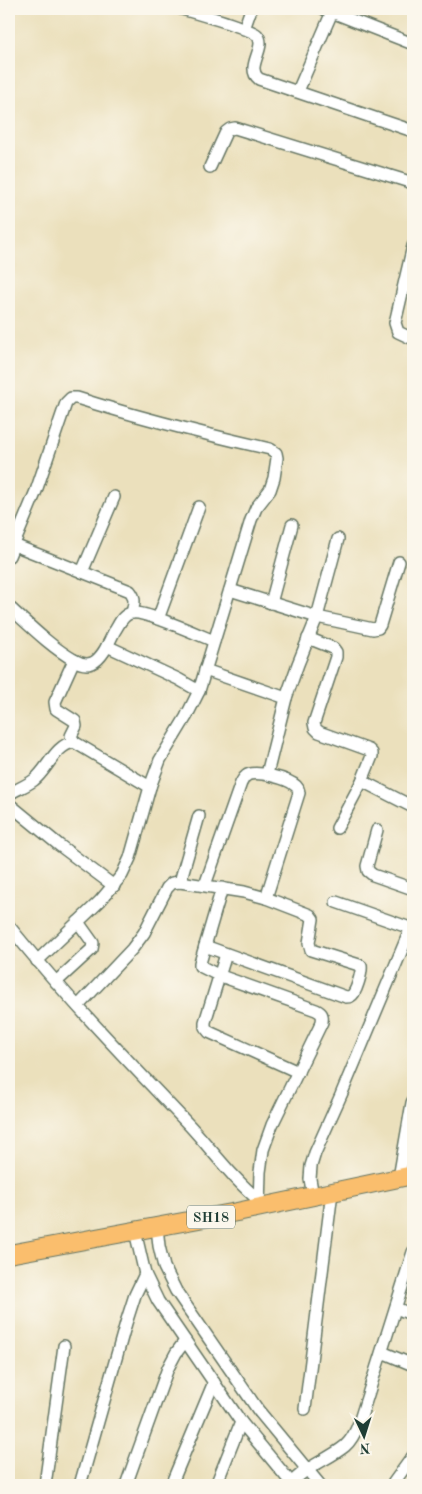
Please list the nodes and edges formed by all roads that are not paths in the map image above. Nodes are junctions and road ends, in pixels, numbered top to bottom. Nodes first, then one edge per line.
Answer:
1 (182, 9) edge
2 (251, 9) edge
3 (328, 10) edge
4 (206, 12) edge
5 (244, 29) junction
6 (413, 44) edge
7 (298, 91) junction
8 (413, 131) edge
9 (210, 167) dead end
10 (413, 183) edge
11 (413, 246) edge
12 (413, 339) edge
13 (114, 497) dead end
14 (199, 507) dead end
15 (292, 525) dead end
16 (338, 539) dead end
17 (11, 550) edge
18 (399, 562) dead end
19 (82, 572) junction
20 (230, 590) junction
21 (271, 603) junction
22 (9, 607) edge
23 (132, 612) junction
24 (317, 617) junction
25 (158, 618) junction
26 (308, 638) junction
27 (214, 641) junction
28 (106, 646) junction
29 (74, 660) junction
30 (205, 670) junction
31 (199, 691) junction
32 (286, 698) junction
33 (74, 742) junction
34 (267, 774) junction
35 (362, 781) junction
36 (150, 787) junction
37 (9, 794) edge
38 (9, 804) edge
39 (413, 807) edge
40 (199, 816) dead end
41 (337, 828) dead end
42 (378, 830) dead end
43 (180, 882) junction
44 (205, 885) junction
45 (114, 886) junction
46 (222, 888) junction
47 (413, 889) edge
48 (266, 898) junction
49 (336, 902) dead end
50 (78, 922) junction
51 (9, 926) edge
52 (412, 929) edge
53 (205, 946) junction
54 (226, 954) junction
55 (37, 961) junction
56 (218, 975) junction
57 (56, 982) junction
58 (78, 1006) junction
59 (298, 1072) junction
60 (413, 1101) edge
61 (406, 1177) edge
62 (332, 1192) junction
63 (313, 1196) junction
64 (259, 1204) junction
65 (157, 1227) junction
66 (134, 1231) junction
67 (413, 1252) edge
68 (9, 1254) edge
69 (145, 1274) junction
70 (396, 1308) junction
71 (413, 1315) edge
72 (186, 1341) junction
73 (64, 1346) dead end
74 (382, 1352) junction
75 (413, 1365) edge
76 (214, 1382) junction
77 (305, 1409) dead end
78 (241, 1422) junction
79 (413, 1456) edge
80 (308, 1470) junction
81 (45, 1485) edge
82 (80, 1485) edge
83 (126, 1485) edge
84 (170, 1485) edge
85 (216, 1485) edge
86 (292, 1485) edge
87 (320, 1485) edge
88 (392, 1485) edge

1 - 4 street
2 - 5 street
3 - 6 street
3 - 7 street
4 - 5 street
5 - 7 street
7 - 8 street
9 - 10 street
11 - 12 street
13 - 19 street
14 - 25 street
15 - 21 street
16 - 24 street
17 - 19 street
17 - 20 street
18 - 24 street
19 - 23 street
20 - 21 street
20 - 27 street
21 - 24 street
22 - 29 street
23 - 25 street
23 - 28 street
24 - 26 street
25 - 27 street
26 - 32 street
26 - 35 street
27 - 30 street
28 - 29 street
28 - 31 street
29 - 33 street
30 - 31 street
30 - 32 street
31 - 36 street
32 - 34 street
33 - 36 street
33 - 37 street
34 - 44 street
34 - 48 street
35 - 39 street
35 - 41 street
36 - 45 street
38 - 45 street
40 - 43 street
42 - 47 street
43 - 44 street
43 - 58 street
44 - 46 street
45 - 50 street
46 - 48 street
46 - 53 street
48 - 54 street
49 - 52 street
50 - 55 street
50 - 57 street
51 - 55 street
52 - 63 street
53 - 54 street
53 - 56 street
54 - 56 street
55 - 57 street
56 - 59 street
56 - 59 street
57 - 58 street
58 - 64 street
59 - 64 street
60 - 61 street
61 - 62 main road, SH18
62 - 63 main road, SH18
62 - 77 street
63 - 64 main road, SH18
64 - 65 main road, SH18
65 - 66 main road, SH18
65 - 80 street
66 - 68 main road, SH18
66 - 69 street
67 - 70 street
69 - 72 street
69 - 82 street
70 - 71 street
70 - 74 street
72 - 76 street
72 - 83 street
73 - 81 street
74 - 75 street
74 - 80 street
76 - 78 street
76 - 84 street
78 - 85 street
78 - 86 street
79 - 88 street
80 - 86 street
80 - 87 street

